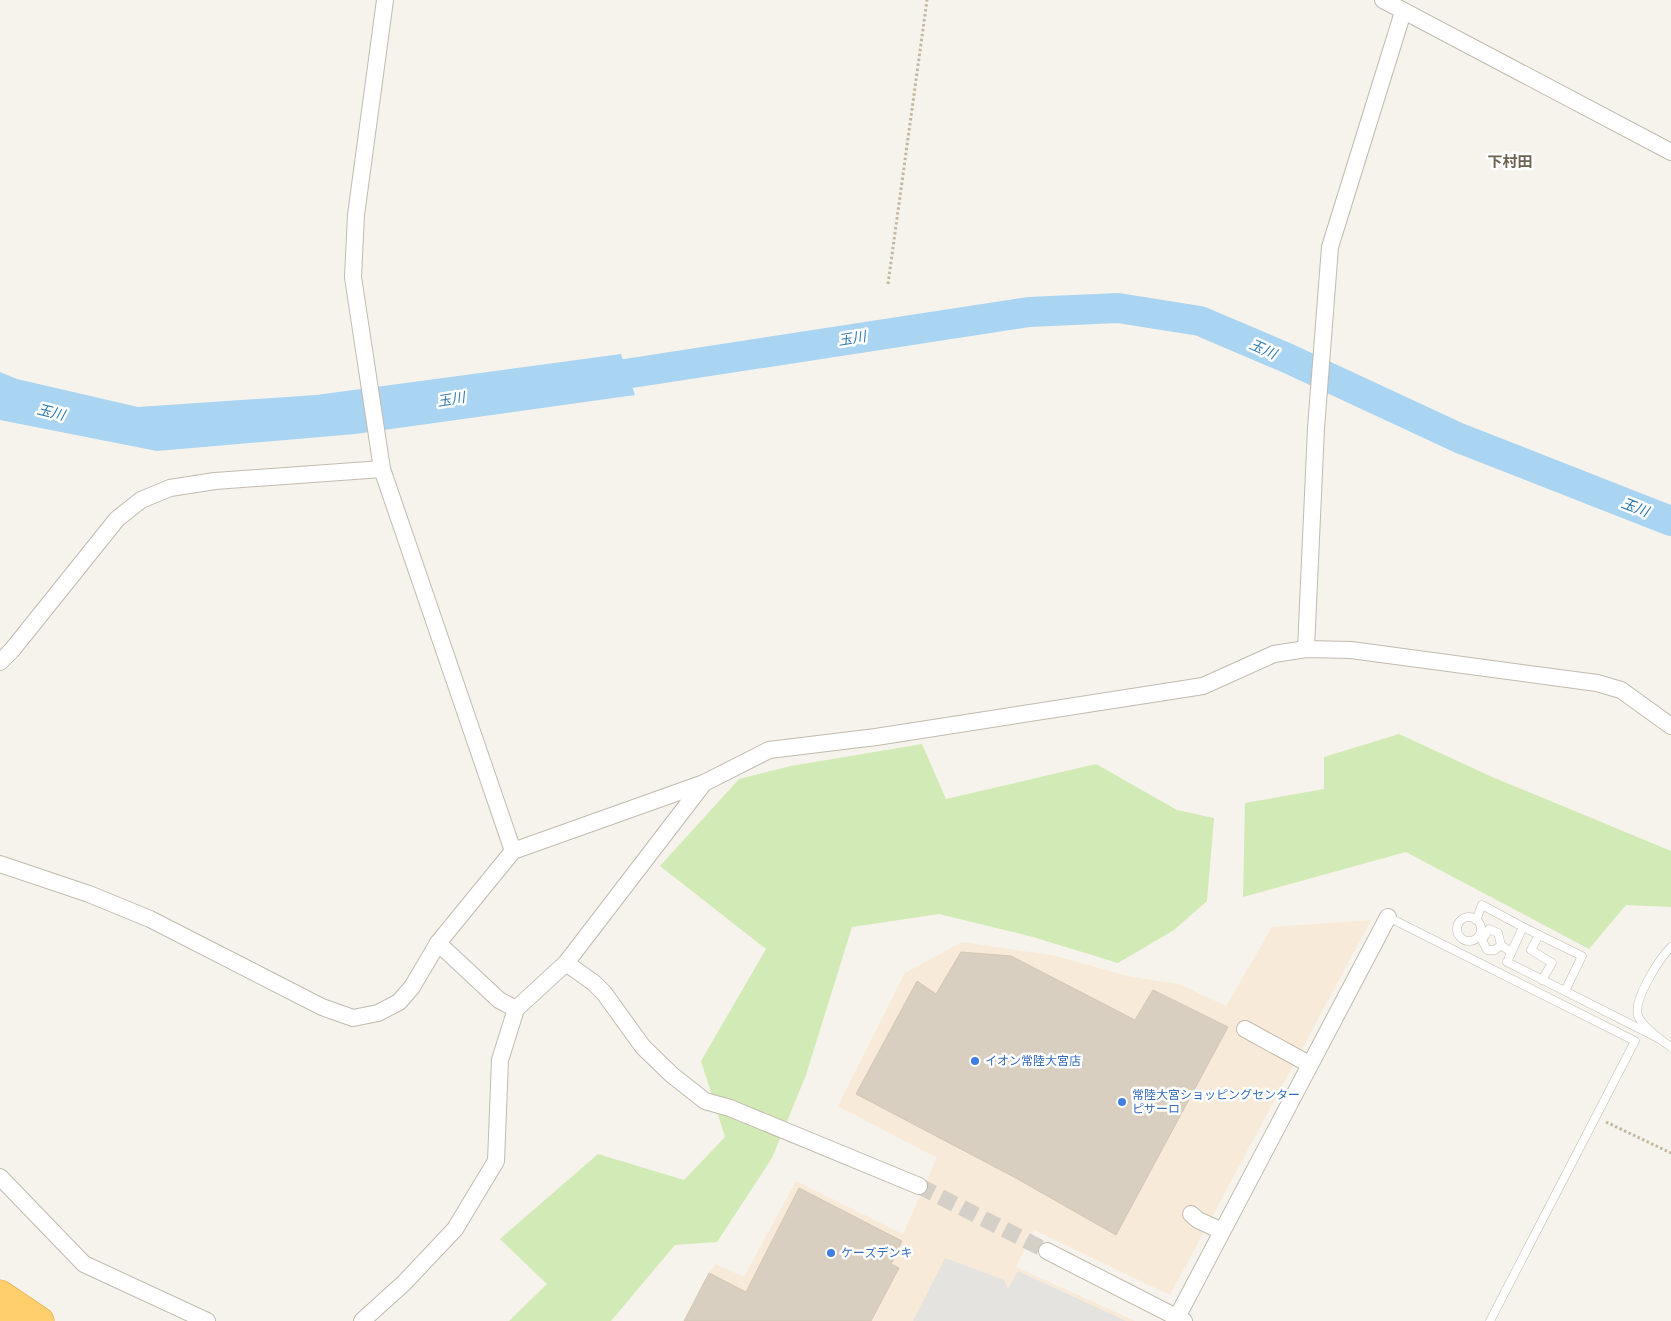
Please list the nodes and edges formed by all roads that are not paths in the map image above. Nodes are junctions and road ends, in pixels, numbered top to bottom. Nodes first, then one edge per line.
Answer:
1 (385, 0) edge
2 (1383, 0) edge
3 (1403, 12) junction
4 (1671, 152) edge
5 (382, 469) junction
6 (1306, 649) junction
7 (0, 662) edge
8 (1671, 726) edge
9 (704, 784) junction
10 (513, 851) junction
11 (0, 864) edge
12 (1388, 917) joint
13 (1476, 920) junction
14 (1523, 928) junction
15 (1481, 935) junction
16 (1539, 935) junction
17 (438, 943) junction
18 (1501, 945) junction
19 (1671, 946) edge
20 (1511, 952) junction
21 (566, 963) junction
22 (1542, 980) junction
23 (1564, 991) junction
24 (516, 1009) junction
25 (1245, 1029) dead end
26 (1660, 1039) junction
27 (1671, 1046) edge
28 (1309, 1064) junction
29 (0, 1177) edge
30 (919, 1186) tunnel mouth
31 (1191, 1214) dead end
32 (1222, 1231) junction
33 (1047, 1251) tunnel mouth
34 (0, 1294) edge
35 (1178, 1320) edge
36 (40, 1321) edge
37 (208, 1321) edge
38 (362, 1321) edge
39 (1490, 1321) edge

1 - 5 street
2 - 3 street
3 - 4 street
3 - 6 street
5 - 7 street
5 - 10 street
6 - 8 street
6 - 9 street
9 - 10 street
9 - 21 street
10 - 17 street
11 - 17 street
12 - 28 street
12 - 39 lane
13 - 14 lane
13 - 15 lane
13 - 15 lane
14 - 16 lane
14 - 20 lane
15 - 18 lane
15 - 18 lane
16 - 22 lane
16 - 23 lane
17 - 24 street
18 - 20 lane
19 - 26 lane
20 - 22 lane
21 - 24 street
21 - 30 street
22 - 23 lane
23 - 26 lane
24 - 38 street
25 - 28 street
26 - 27 lane
28 - 32 street
29 - 37 street
31 - 32 street
32 - 35 street
33 - 35 street
34 - 36 highway

